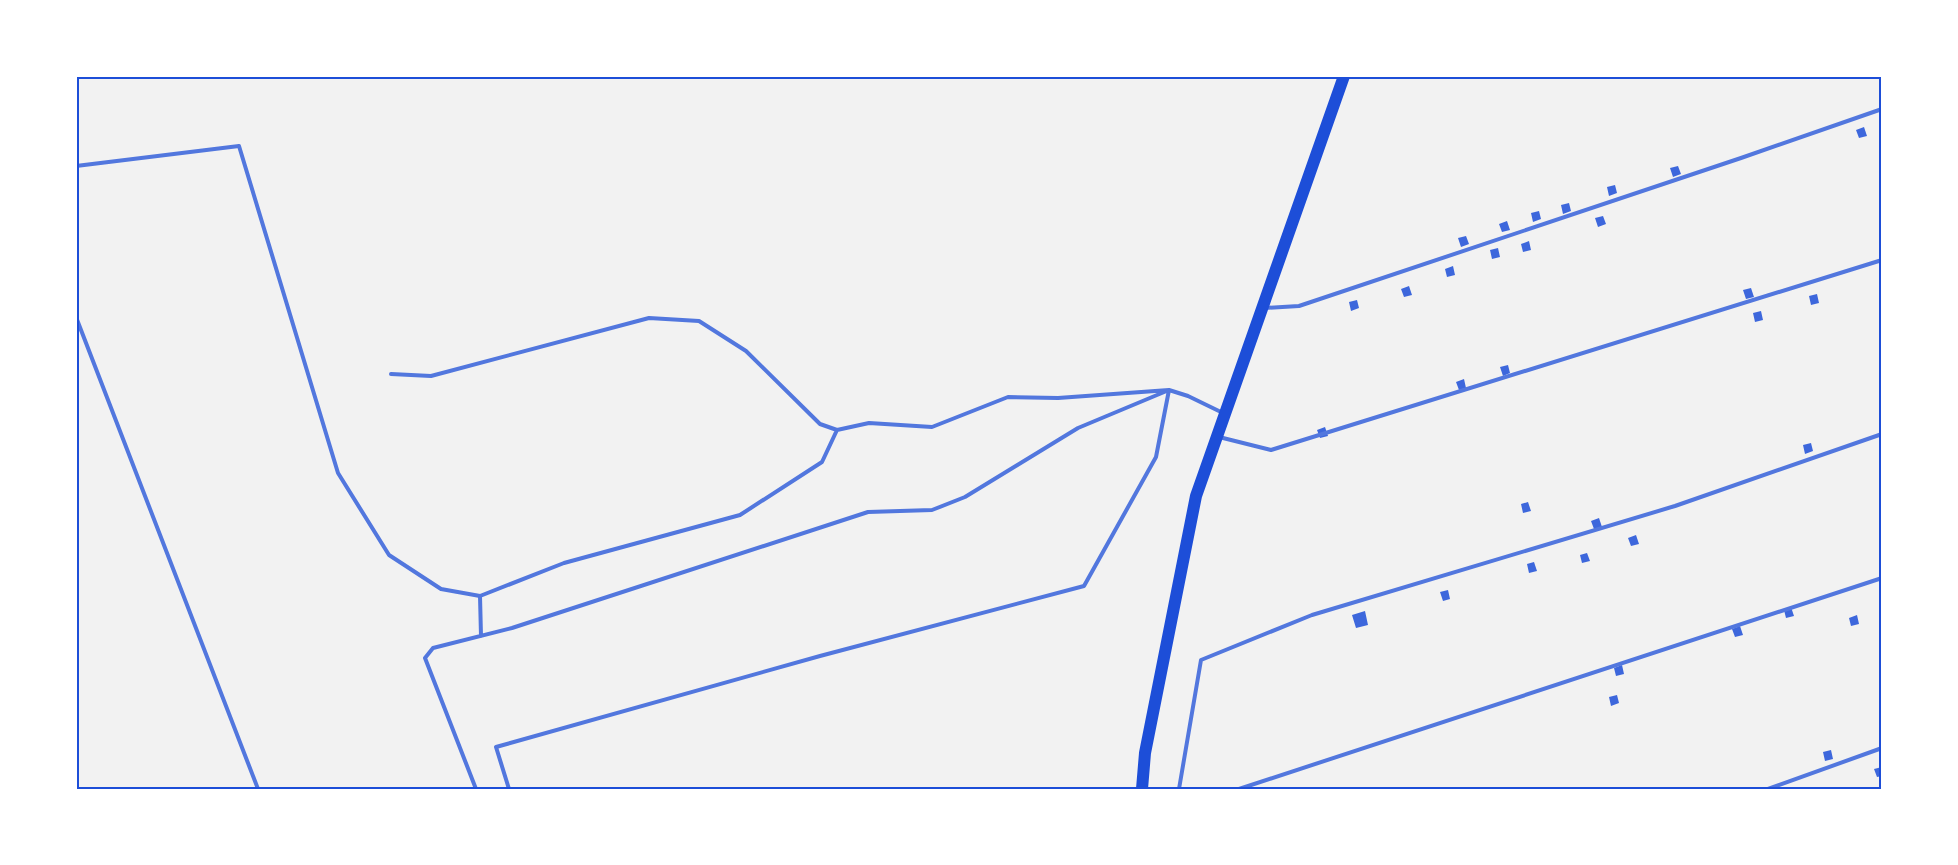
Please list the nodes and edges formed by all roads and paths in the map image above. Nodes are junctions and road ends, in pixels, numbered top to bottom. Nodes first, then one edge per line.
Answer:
1 (1344, 76) edge
2 (1882, 109) edge
3 (76, 166) edge
4 (1882, 260) edge
5 (1262, 308) junction
6 (76, 317) edge
7 (391, 374) dead end
8 (1169, 390) junction
9 (1225, 414) junction
10 (837, 430) junction
11 (1882, 434) edge
12 (1217, 437) junction
13 (1882, 578) edge
14 (480, 596) junction
15 (481, 636) junction
16 (1882, 748) edge
17 (258, 789) edge
18 (476, 789) edge
19 (509, 789) edge
20 (1142, 789) edge
21 (1179, 789) edge
22 (1238, 789) edge
23 (1768, 789) edge

1 - 5 main road
2 - 5 lane
3 - 14 lane
4 - 12 lane
5 - 9 main road
6 - 17 lane
7 - 10 lane
8 - 9 lane
8 - 10 lane
8 - 15 lane
8 - 19 lane
9 - 12 main road
10 - 14 lane
11 - 21 lane
12 - 20 main road
13 - 22 lane
14 - 15 lane
15 - 18 lane
16 - 23 lane

